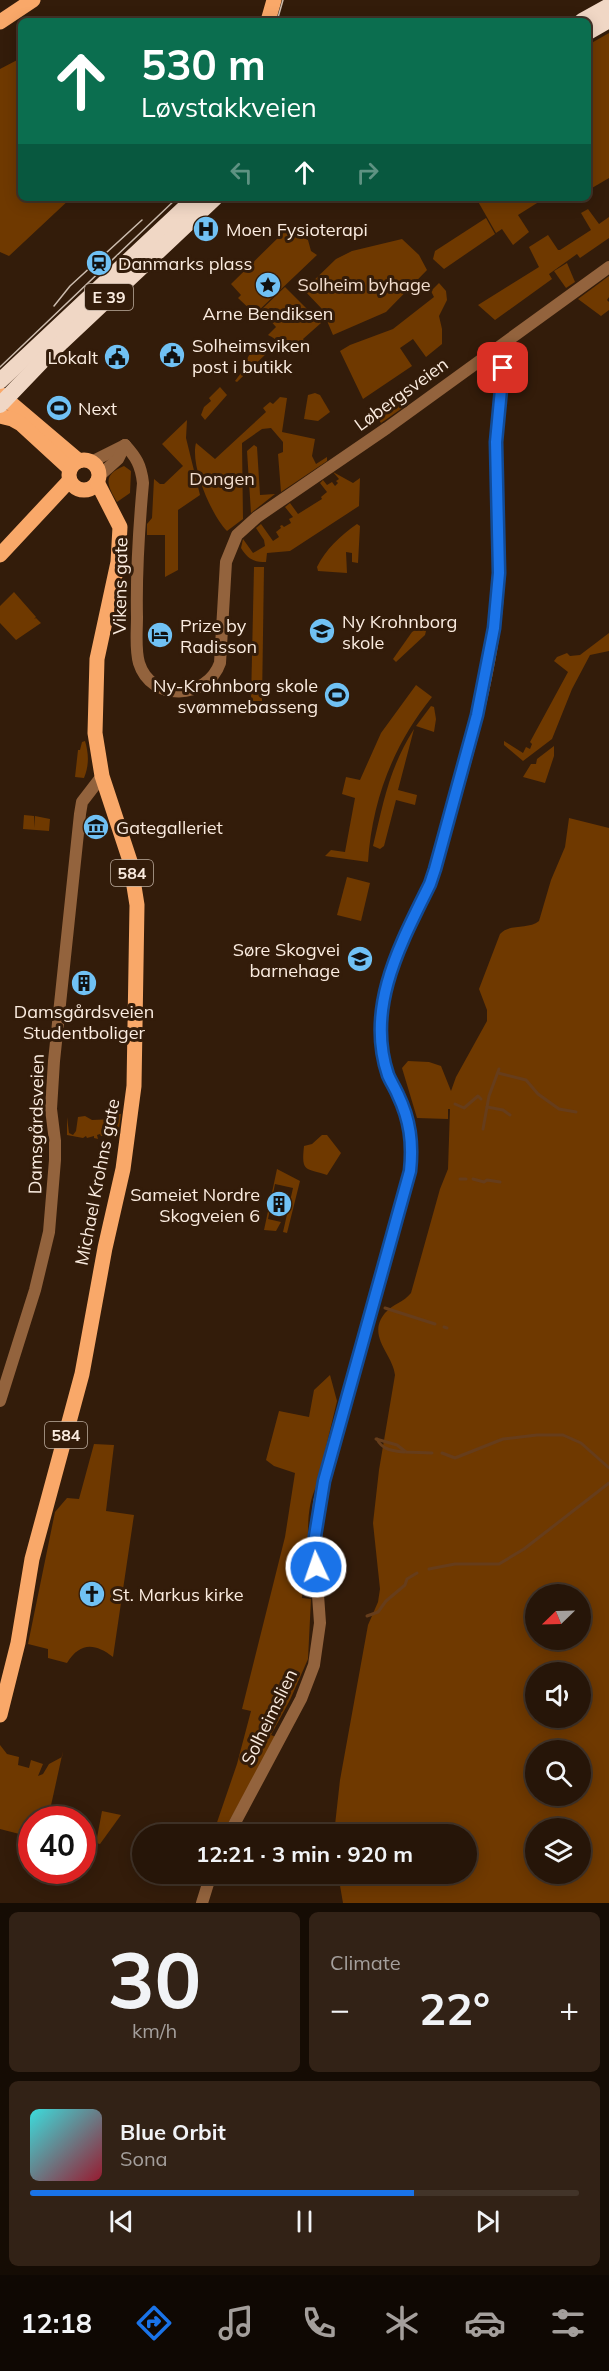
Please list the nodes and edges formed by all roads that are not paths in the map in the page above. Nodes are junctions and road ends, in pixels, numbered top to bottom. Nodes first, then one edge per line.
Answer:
1 (33, 0) edge
2 (274, 0) edge
3 (609, 6) edge
4 (269, 18) edge
5 (587, 18) edge
6 (609, 20) edge
7 (0, 22) edge
8 (591, 30) edge
9 (191, 201) edge
10 (212, 201) edge
11 (609, 267) edge
12 (497, 348) junction
13 (0, 381) edge
14 (19, 383) junction
15 (2, 400) edge
16 (0, 416) edge
17 (54, 438) junction
18 (84, 476) junction
19 (0, 555) edge
20 (197, 689) joint
21 (102, 776) junction
22 (0, 1401) edge
23 (0, 1715) edge
24 (234, 1824) edge
25 (208, 1884) edge
26 (202, 1903) edge

1 - 7 main road
2 - 4 main road
3 - 5 highway
6 - 8 highway
9 - 13 highway, E 39
10 - 14 highway, E 39
11 - 12 street, Løbergsveien
12 - 20 street, Løbergsveien
12 - 24 street, Solheimslien
14 - 15 highway, E 39
14 - 17 main road, 584
15 - 17 main road, Michael Krohns gate / 584
16 - 18 main road, Michael Krohns gate / 584
17 - 18 main road, Michael Krohns gate / 584
18 - 19 main road
18 - 20 street, Vikens gate
18 - 21 main road, Michael Krohns gate / 584
21 - 22 street, Damsgårdsveien
21 - 23 main road, Michael Krohns gate / 584
25 - 26 street

